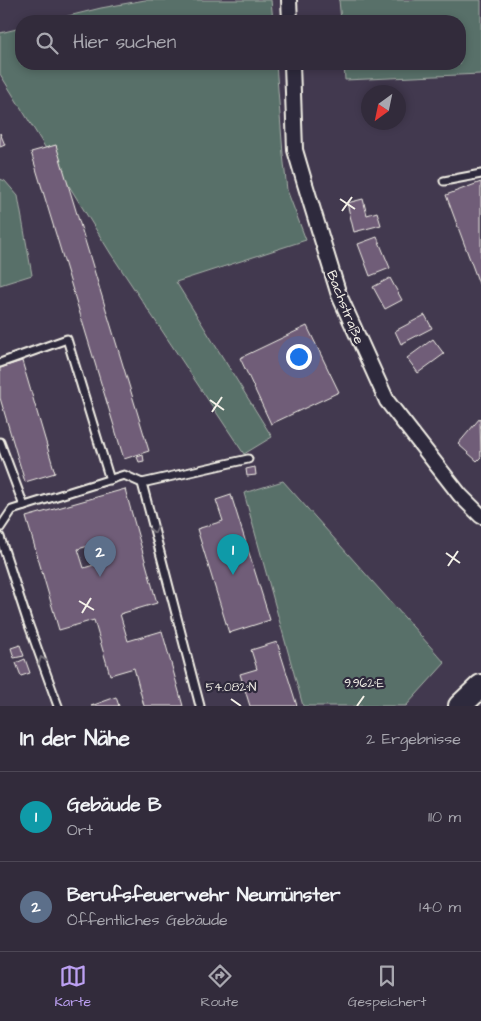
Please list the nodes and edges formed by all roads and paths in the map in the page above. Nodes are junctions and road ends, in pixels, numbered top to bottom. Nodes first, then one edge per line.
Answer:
1 (289, 0) edge
2 (290, 15) edge
3 (292, 70) edge
4 (481, 174) edge
5 (444, 181) dead end
6 (0, 363) edge
7 (0, 442) edge
8 (248, 459) dead end
9 (110, 480) junction
10 (142, 483) junction
11 (24, 506) junction
12 (481, 516) edge
13 (0, 528) edge
14 (0, 537) edge
15 (481, 686) edge
16 (58, 706) edge
17 (200, 706) edge
18 (460, 706) edge

1 - 2 street
3 - 12 street, Bachstraße
4 - 5 lane
6 - 9 lane
7 - 11 lane
8 - 10 lane
9 - 10 lane
9 - 11 lane
10 -> 17 lane
11 - 13 lane
16 -> 14 lane
15 - 18 main road

